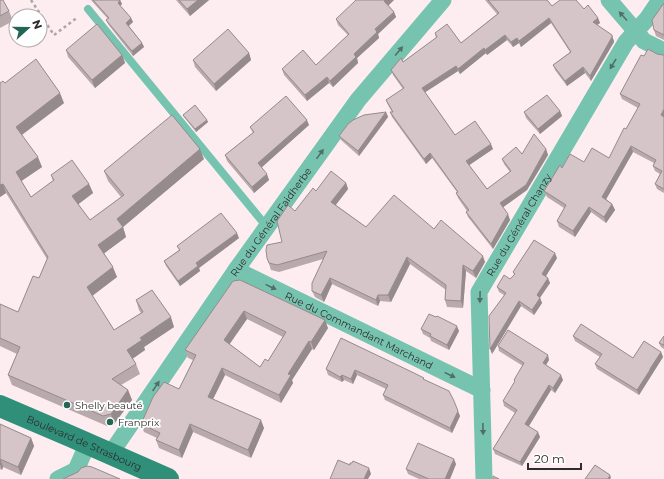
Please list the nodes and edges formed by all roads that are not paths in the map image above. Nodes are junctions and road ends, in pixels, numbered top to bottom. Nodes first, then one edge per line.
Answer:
1 (443, 0) edge
2 (609, 0) edge
3 (660, 0) edge
4 (88, 10) road end
5 (636, 32) junction
6 (664, 51) edge
7 (266, 227) junction
8 (236, 270) junction
9 (482, 390) junction
10 (0, 406) edge
11 (88, 444) junction
12 (111, 453) junction
13 (160, 477) edge
14 (58, 479) edge
15 (484, 479) edge

7 -> 1 street, Rue du Général Faidherbe
5 -> 2 street
3 - 5 street, Rue du Général Chanzy
4 - 7 lane
5 - 6 street
5 -> 9 street, Rue du Général Chanzy
7 - 8 street, Rue du Général Faidherbe
8 -> 9 street, Rue du Commandant Marchand
12 -> 8 street, Rue du Général Faidherbe
9 -> 15 street, Rue du Général Chanzy
10 - 11 main road, Boulevard de Strasbourg
11 - 12 main road, Boulevard de Strasbourg
11 - 14 street
12 - 13 main road, Boulevard de Strasbourg

